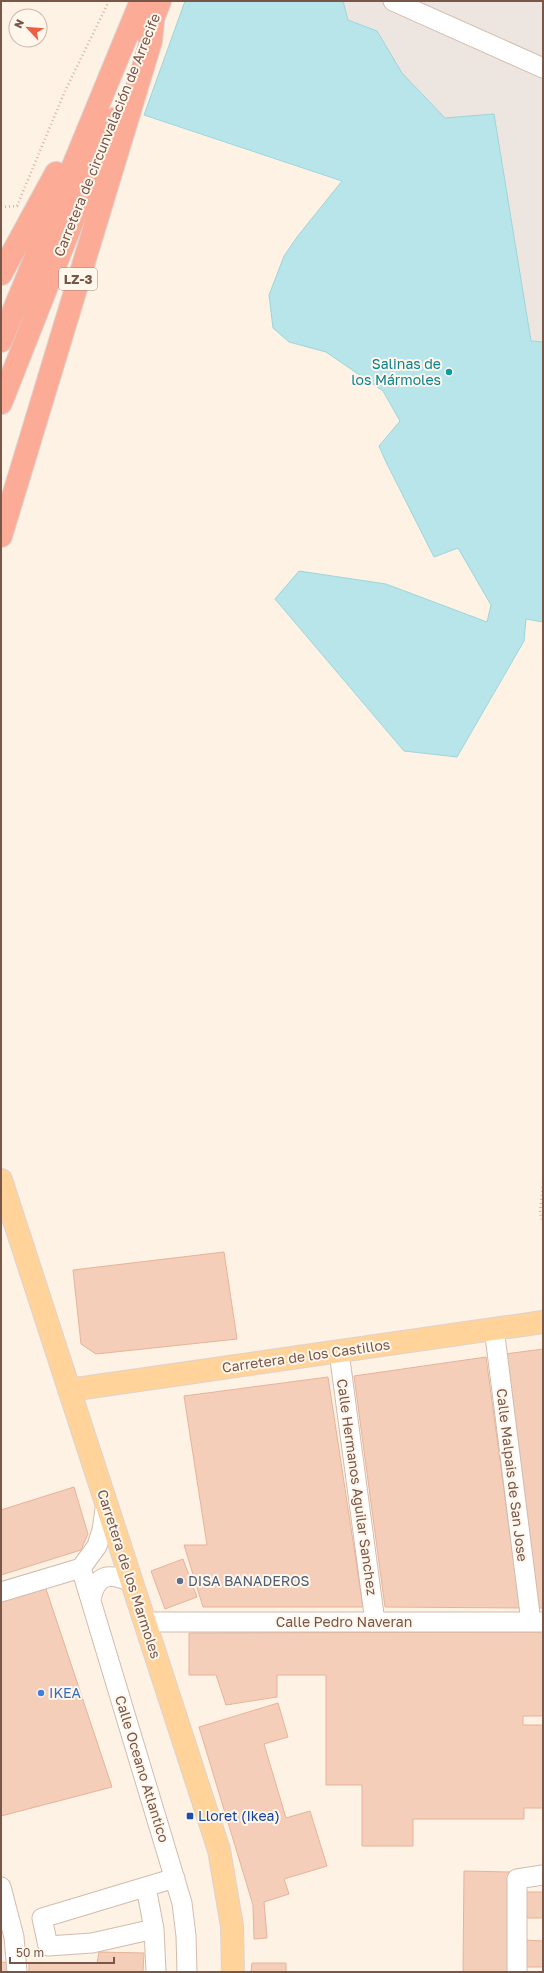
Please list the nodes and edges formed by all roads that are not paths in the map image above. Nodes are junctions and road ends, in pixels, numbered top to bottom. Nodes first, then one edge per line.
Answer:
1 (130, 1) edge
2 (141, 1) edge
3 (393, 1) edge
4 (156, 11) edge
5 (543, 68) edge
6 (1, 274) edge
7 (1, 341) edge
8 (1, 403) edge
9 (1, 536) edge
10 (1, 1180) edge
11 (543, 1322) edge
12 (494, 1328) junction
13 (338, 1352) junction
14 (69, 1390) junction
15 (106, 1502) junction
16 (81, 1568) junction
17 (132, 1582) junction
18 (1, 1592) edge
19 (91, 1599) junction
20 (145, 1622) junction
21 (375, 1622) junction
22 (537, 1622) edge
23 (543, 1875) edge
24 (175, 1878) junction
25 (1, 1887) edge
26 (146, 1887) junction
27 (154, 1930) junction
28 (17, 1972) edge
29 (156, 1972) edge
30 (187, 1972) edge
31 (233, 1972) edge
32 (517, 1972) edge

1 - 6 highway
2 - 7 highway, Carretera de circunvalación de Arrecife
3 - 5 street
4 - 8 highway, Carretera de circunvalación de Arrecife / LZ-3
4 - 9 highway, LZ-3
10 - 14 main road, Carretera de los Marmoles
11 - 12 main road, Carretera de los Castillos
12 - 13 main road, Carretera de los Castillos
12 - 22 street, Calle Malpais de San Jose
13 - 14 main road, Carretera de los Castillos
13 - 21 street, Calle Hermanos Aguilar Sanchez
14 - 15 main road, Carretera de los Marmoles
15 - 16 street
15 - 17 main road, Carretera de los Marmoles
16 - 18 street
16 - 19 street, Calle Oceano Atlantico
17 - 19 street
17 - 20 main road, Carretera de los Marmoles
19 - 24 street, Calle Oceano Atlantico
20 - 21 street, Calle Pedro Naveran
20 - 31 main road, Carretera de los Marmoles
21 - 22 street, Calle Pedro Naveran
23 - 32 street
24 - 26 street
24 - 30 street, Calle Oceano Atlantico
25 - 28 street
26 - 27 street
26 - 27 street
27 - 29 street

